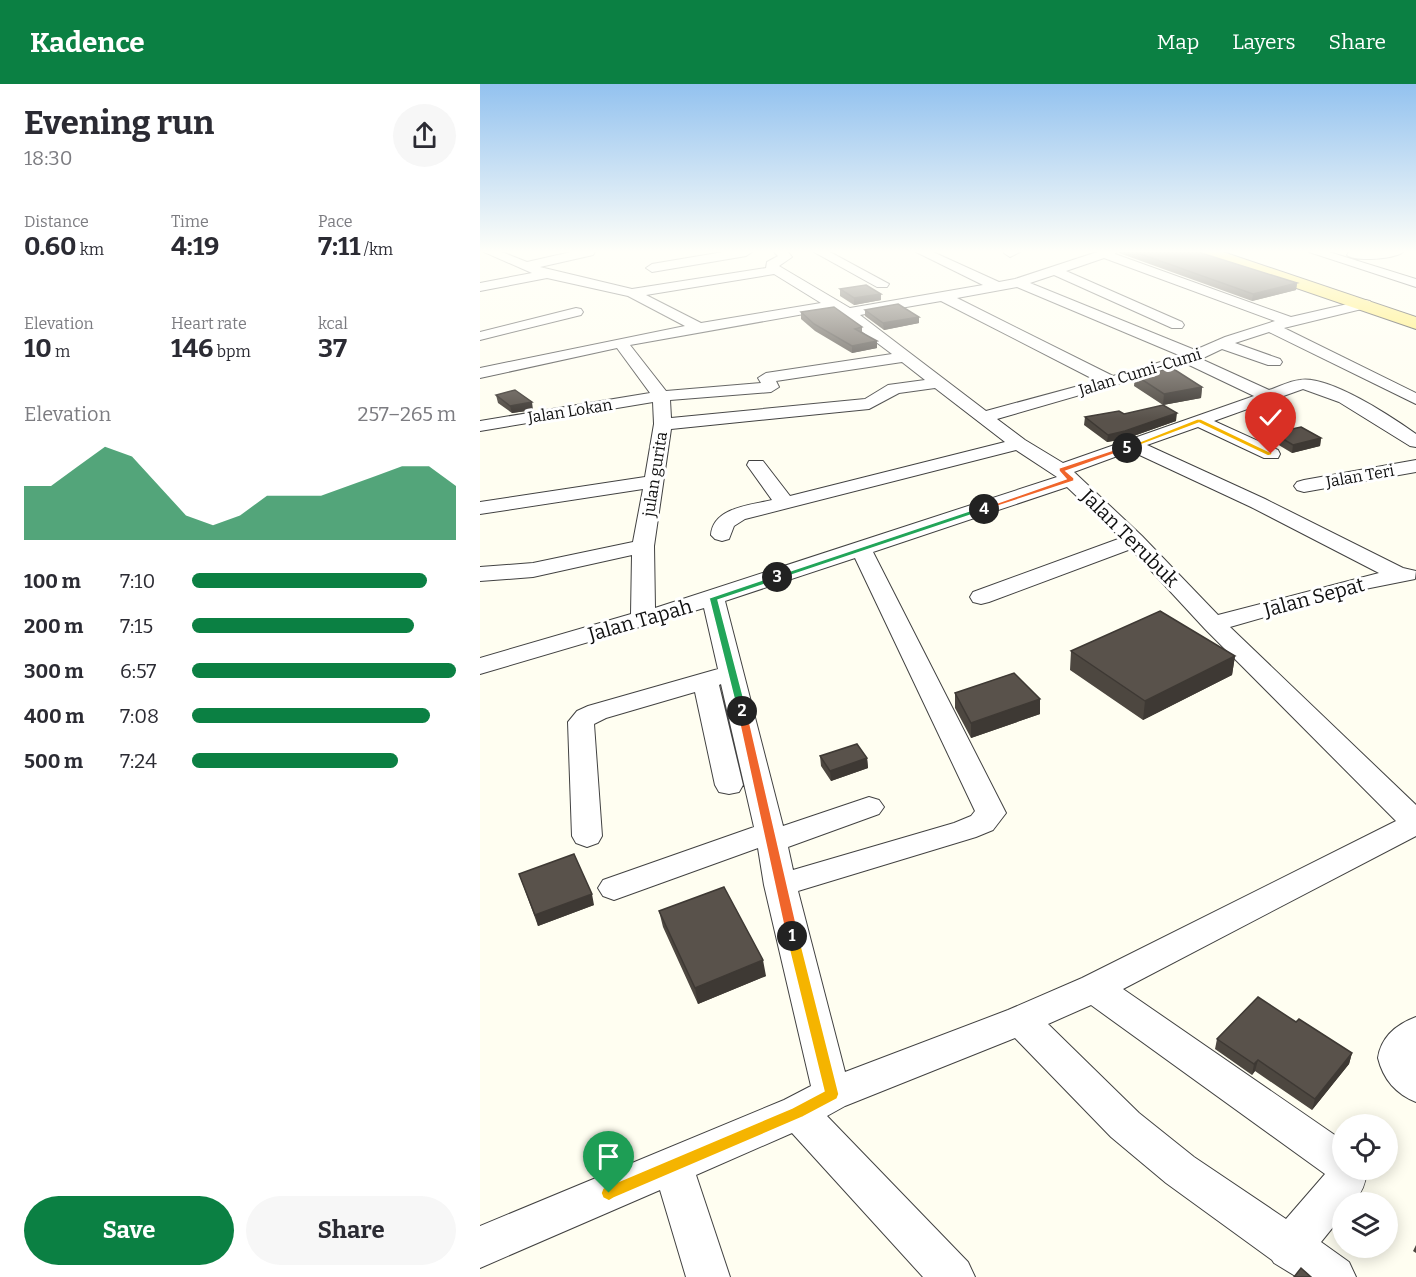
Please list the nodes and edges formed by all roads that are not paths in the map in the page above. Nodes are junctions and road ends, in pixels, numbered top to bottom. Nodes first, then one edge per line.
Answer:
1 (661, 308) edge
2 (773, 308) edge
3 (847, 308) edge
4 (966, 308) edge
5 (1075, 308) edge
6 (1138, 308) edge
7 (1252, 308) edge
8 (1350, 308) edge
9 (1377, 308) edge
10 (692, 311) dead end
11 (576, 312) dead end
12 (673, 314) junction
13 (489, 318) dead end
14 (1412, 318) edge
15 (1290, 322) junction
16 (1177, 325) dead end
17 (698, 327) junction
18 (1270, 327) junction
19 (511, 328) junction
20 (480, 336) edge
21 (620, 342) junction
22 (1222, 344) junction
23 (906, 357) junction
24 (1192, 358) junction
25 (533, 361) junction
26 (1274, 363) dead end
27 (480, 373) edge
28 (941, 382) junction
29 (1112, 382) junction
30 (1266, 395) junction
31 (661, 396) junction
32 (1416, 399) edge
33 (983, 417) junction
34 (1199, 421) junction
35 (663, 424) junction
36 (480, 426) edge
37 (1416, 442) edge
38 (1019, 444) junction
39 (1134, 446) junction
40 (1271, 454) dead end
41 (756, 465) dead end
42 (1416, 466) edge
43 (1066, 475) junction
44 (655, 481) junction
45 (1304, 486) dead end
46 (784, 502) junction
47 (480, 508) edge
48 (722, 535) dead end
49 (1135, 540) junction
50 (643, 546) junction
51 (861, 549) junction
52 (480, 574) edge
53 (1408, 574) edge
54 (981, 597) dead end
55 (713, 598) junction
56 (643, 619) junction
57 (1213, 624) junction
58 (480, 666) edge
59 (719, 677) junction
60 (733, 734) junction
61 (729, 785) dead end
62 (869, 807) dead end
63 (1416, 824) edge
64 (587, 836) dead end
65 (771, 836) junction
66 (780, 885) junction
67 (614, 888) dead end
68 (1094, 988) junction
69 (1021, 1020) junction
70 (1416, 1032) edge
71 (1416, 1085) edge
72 (815, 1103) junction
73 (1332, 1156) edge
74 (673, 1166) junction
75 (1346, 1180) edge
76 (480, 1247) edge
77 (1289, 1248) junction
78 (708, 1277) edge
79 (954, 1277) edge
80 (1334, 1277) edge

1 - 12 street
2 - 17 street
3 - 23 street, Jalan Terubuk
4 - 29 street
5 - 24 street
6 - 16 street
7 - 15 street
8 - 15 street, Jalan Cumi-Cumi
9 - 14 main road
10 - 12 street
11 - 19 street
12 - 17 street
13 - 19 street
15 - 18 street, Jalan Cumi-Cumi
17 - 21 street
18 - 22 street, Jalan Cumi-Cumi
18 - 32 street
19 - 20 street
19 - 25 street
21 - 25 street
21 - 31 street
22 - 24 street, Jalan Cumi-Cumi
22 - 26 street
23 - 28 street, Jalan Terubuk
23 - 31 street, Jalan Lokan
24 - 29 street, Jalan Cumi-Cumi
24 - 30 street
25 - 27 street
28 - 33 street, Jalan Terubuk
28 - 35 street
29 - 33 street, Jalan Cumi-Cumi
30 - 34 street, Jalan Tapah
30 - 37 street, Jalan Tapah
31 - 35 street, julan gurita
31 - 36 street, Jalan Lokan
33 - 38 street, Jalan Terubuk
34 - 39 street, Jalan Tapah
34 - 40 street
35 - 44 street, julan gurita
38 - 43 street, Jalan Terubuk
38 - 46 street
39 - 43 street, Jalan Tapah
39 - 53 street
41 - 46 street
42 - 45 street, Jalan Teri
43 - 49 street, Jalan Terubuk
43 - 51 street, Jalan Tapah
44 - 47 street
44 - 50 street, julan gurita
46 - 48 street
49 - 54 street
49 - 57 street, Jalan Terubuk
50 - 52 street
50 - 56 street, julan gurita
51 - 55 street, Jalan Tapah
51 - 66 street
53 - 57 street, Jalan Sepat
55 - 56 street, Jalan Tapah
55 - 59 street
56 - 58 street, Jalan Tapah
57 - 63 street, Jalan Terubuk
59 - 60 street
59 - 64 street
60 - 61 street
60 - 65 street
62 - 65 street
63 - 68 street
65 - 66 street
65 - 67 street
66 - 72 street
68 - 69 street
68 - 73 street
69 - 72 street
69 - 77 street
70 - 71 street
72 - 74 street
72 - 79 street
74 - 76 street
74 - 78 street
75 - 77 street
77 - 80 street

